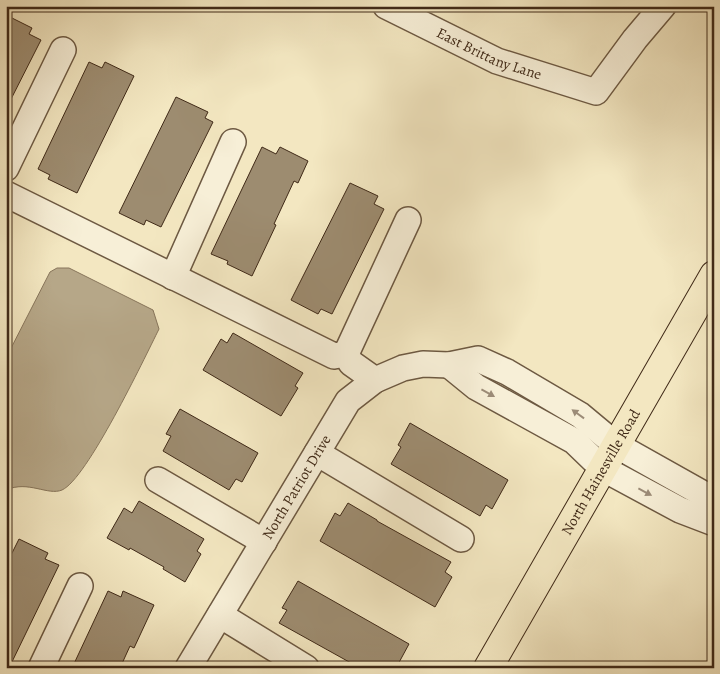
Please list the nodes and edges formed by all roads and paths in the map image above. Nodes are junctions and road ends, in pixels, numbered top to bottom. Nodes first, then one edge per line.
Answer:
1 (386, 6) edge
2 (663, 6) edge
3 (63, 50) dead end
4 (233, 142) dead end
5 (6, 168) edge
6 (6, 194) edge
7 (408, 220) dead end
8 (714, 275) edge
9 (173, 277) junction
10 (346, 354) junction
11 (449, 365) junction
12 (375, 380) junction
13 (616, 444) junction
14 (317, 453) junction
15 (602, 468) junction
16 (158, 480) dead end
17 (714, 500) edge
18 (714, 523) edge
19 (461, 539) dead end
20 (264, 542) junction
21 (80, 586) dead end
22 (220, 615) junction
23 (41, 668) edge
24 (188, 668) edge
25 (306, 668) edge
26 (488, 668) edge

1 - 2 street, East Brittany Lane
3 - 5 street
4 - 9 street
6 - 9 street
7 - 10 street
8 - 13 main road, North Hainesville Road
9 - 10 street
10 - 12 street
11 - 12 street, North Patriot Drive
13 -> 11 street, North Patriot Drive
11 -> 15 street
12 - 14 street, North Patriot Drive
13 - 15 main road, North Hainesville Road
13 - 17 street, North Patriot Drive
14 - 19 street
14 - 20 street, North Patriot Drive
15 -> 18 street
15 - 26 main road, North Hainesville Road
16 - 20 street
20 - 22 street, North Patriot Drive
21 - 23 street
22 - 24 street, North Patriot Drive
22 - 25 street

